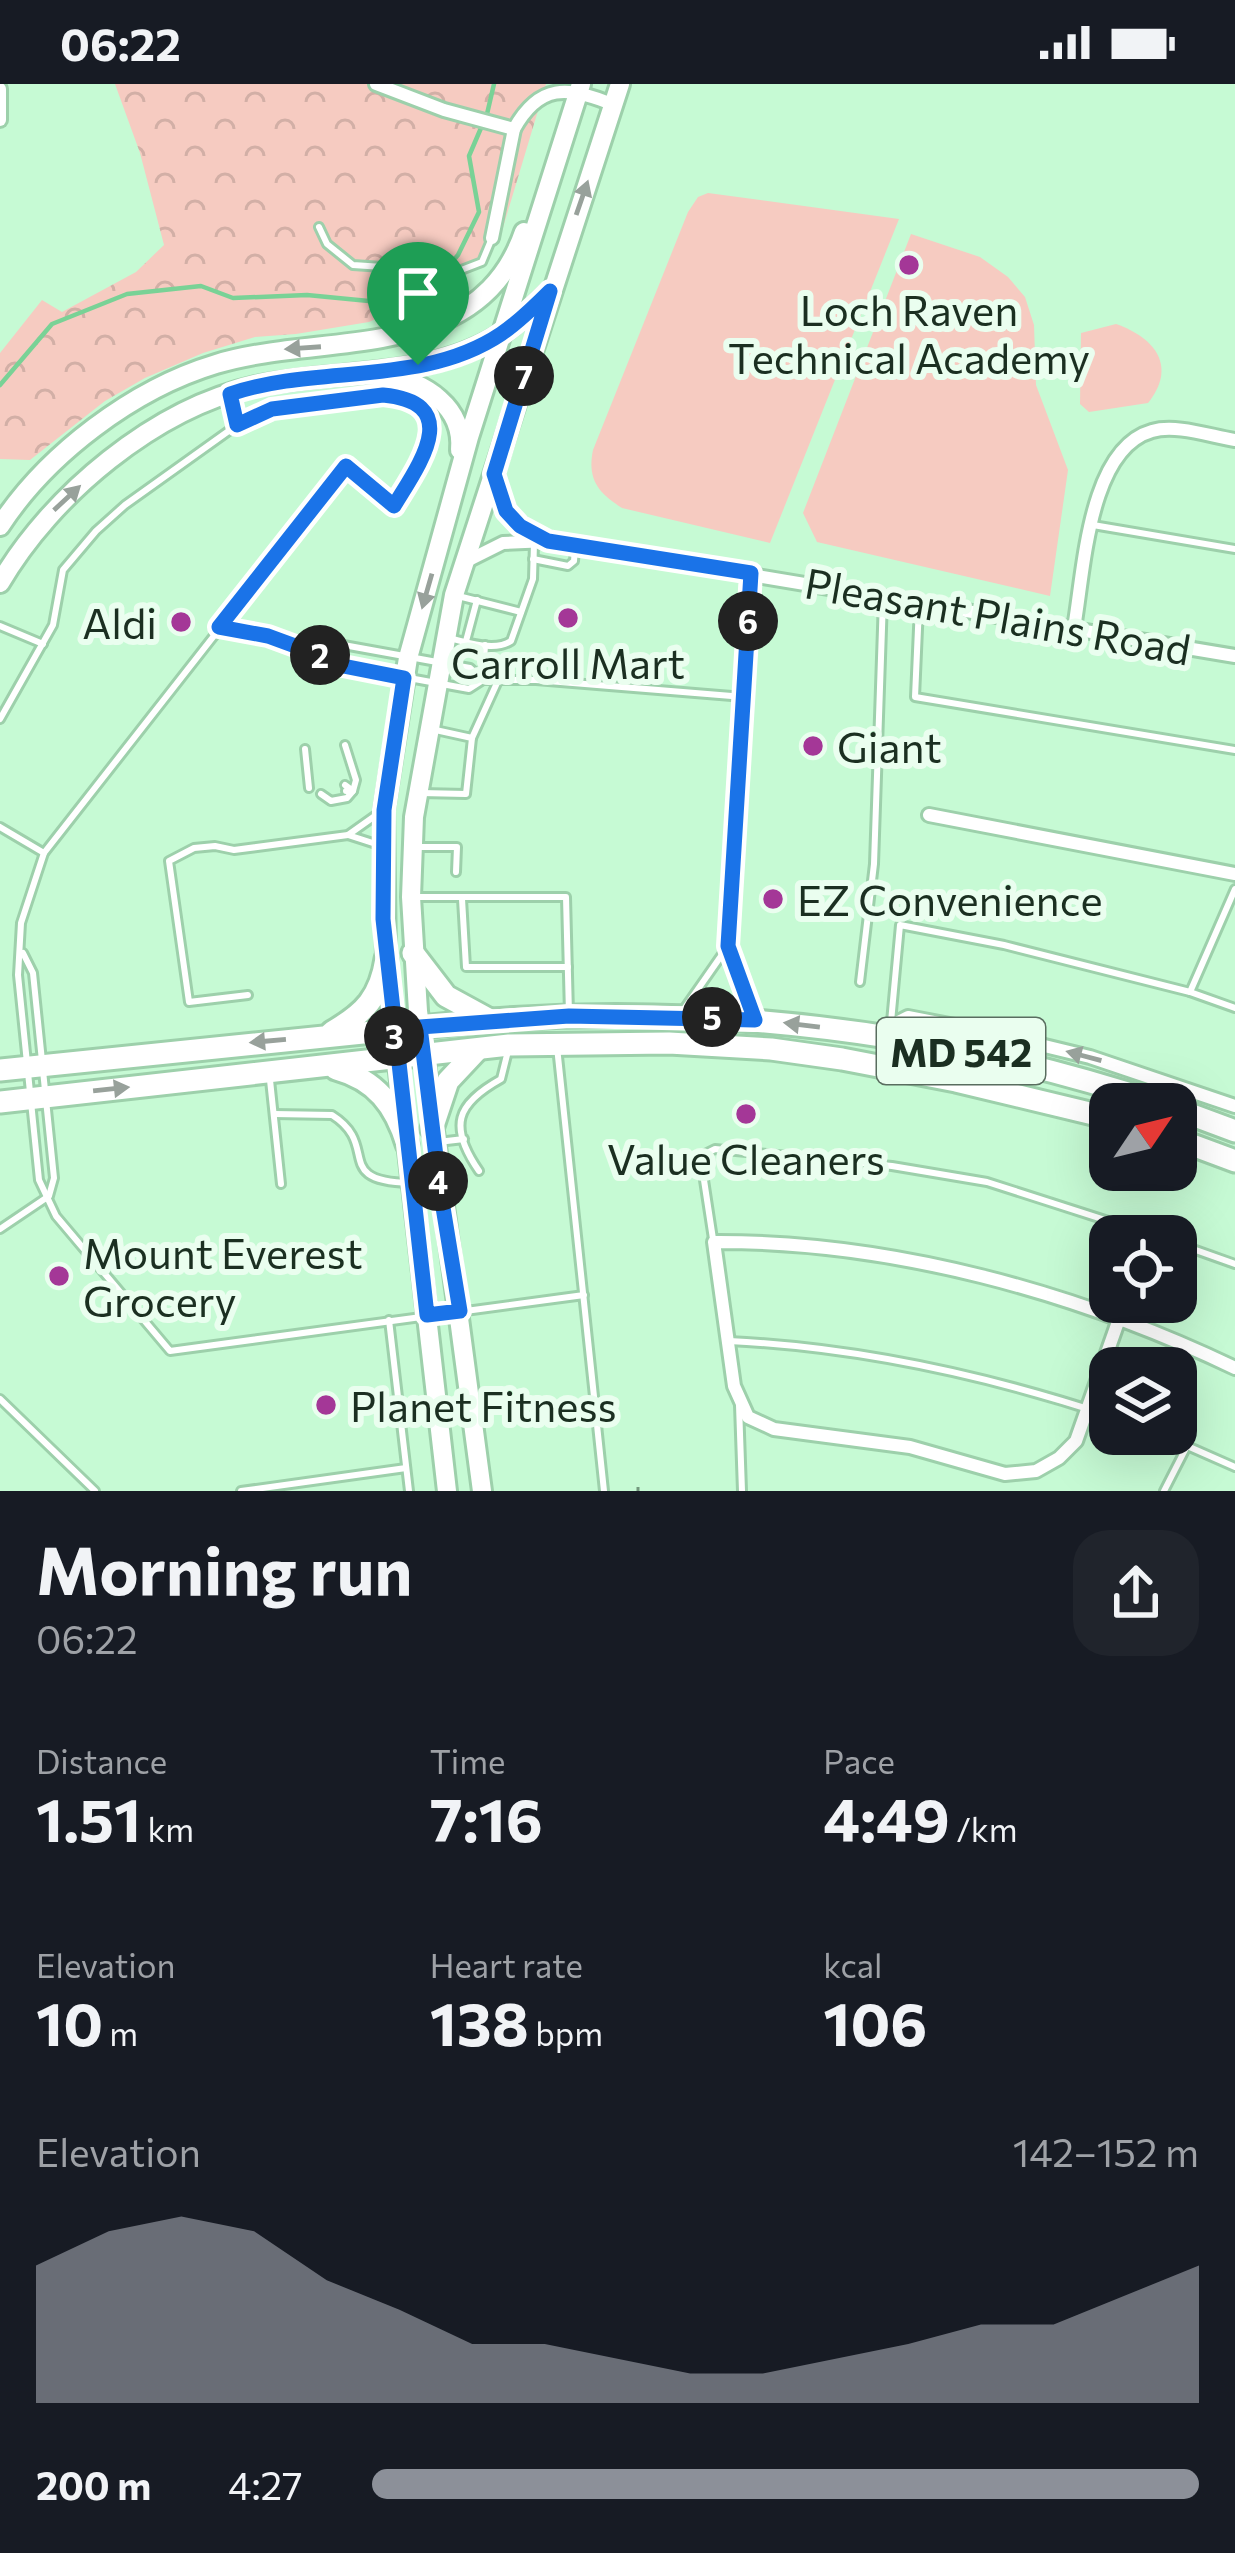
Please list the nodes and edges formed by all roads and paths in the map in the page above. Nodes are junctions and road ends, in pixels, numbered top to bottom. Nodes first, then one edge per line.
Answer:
1 (376, 84) edge
2 (620, 84) edge
3 (580, 87) edge
4 (0, 89) edge
5 (614, 105) junction
6 (0, 120) edge
7 (514, 129) junction
8 (553, 182) junction
9 (319, 227) dead end
10 (493, 238) joint
11 (550, 291) junction
12 (502, 333) junction
13 (352, 374) junction
14 (230, 394) junction
15 (237, 425) junction
16 (1235, 440) edge
17 (494, 474) junction
18 (458, 478) junction
19 (1093, 525) junction
20 (0, 526) edge
21 (541, 541) junction
22 (575, 546) junction
23 (1235, 549) edge
24 (533, 559) junction
25 (464, 562) junction
26 (751, 573) junction
27 (0, 583) edge
28 (454, 595) junction
29 (883, 596) junction
30 (477, 600) junction
31 (919, 602) junction
32 (521, 613) junction
33 (0, 626) edge
34 (219, 627) junction
35 (1074, 628) junction
36 (445, 637) junction
37 (466, 641) junction
38 (43, 644) junction
39 (485, 645) junction
40 (317, 654) junction
41 (1235, 656) edge
42 (441, 663) junction
43 (406, 668) junction
44 (483, 680) junction
45 (437, 683) junction
46 (497, 683) junction
47 (744, 698) junction
48 (0, 719) edge
49 (429, 729) junction
50 (472, 738) junction
51 (346, 745) dead end
52 (305, 749) dead end
53 (1235, 750) edge
54 (309, 788) dead end
55 (327, 791) dead end
56 (417, 793) junction
57 (384, 810) junction
58 (929, 814) dead end
59 (0, 827) edge
60 (348, 835) junction
61 (382, 846) junction
62 (412, 847) junction
63 (44, 853) junction
64 (456, 872) dead end
65 (1235, 874) edge
66 (1235, 889) edge
67 (411, 897) junction
68 (462, 898) junction
69 (728, 946) junction
70 (21, 950) junction
71 (413, 952) junction
72 (386, 959) junction
73 (568, 967) junction
74 (860, 982) dead end
75 (1190, 992) junction
76 (248, 995) dead end
77 (1235, 1009) edge
78 (569, 1016) junction
79 (679, 1016) junction
80 (490, 1020) junction
81 (755, 1020) junction
82 (420, 1027) junction
83 (394, 1030) junction
84 (881, 1030) junction
85 (324, 1037) junction
86 (509, 1045) junction
87 (557, 1047) junction
88 (478, 1049) junction
89 (423, 1055) junction
90 (396, 1059) junction
91 (36, 1066) junction
92 (330, 1067) junction
93 (0, 1070) edge
94 (269, 1073) junction
95 (1089, 1084) edge
96 (39, 1097) junction
97 (0, 1102) edge
98 (1235, 1106) edge
99 (1089, 1113) edge
100 (274, 1114) junction
101 (1197, 1116) edge
102 (1235, 1130) edge
103 (432, 1136) junction
104 (464, 1139) junction
105 (407, 1144) junction
106 (1197, 1147) edge
107 (1235, 1161) edge
108 (479, 1171) dead end
109 (412, 1183) junction
110 (281, 1184) dead end
111 (49, 1196) junction
112 (1090, 1215) edge
113 (0, 1229) edge
114 (714, 1242) junction
115 (1197, 1250) edge
116 (1235, 1264) edge
117 (584, 1295) junction
118 (1089, 1309) edge
119 (460, 1311) junction
120 (427, 1315) junction
121 (389, 1320) junction
122 (1118, 1323) edge
123 (1128, 1323) edge
124 (729, 1341) junction
125 (1235, 1368) edge
126 (0, 1399) edge
127 (740, 1404) junction
128 (1088, 1409) junction
129 (1197, 1450) edge
130 (1182, 1455) edge
131 (1235, 1466) edge
132 (406, 1468) junction
133 (95, 1491) edge
134 (241, 1491) edge
135 (409, 1491) edge
136 (447, 1491) edge
137 (482, 1491) edge
138 (604, 1491) edge
139 (742, 1491) edge
140 (1164, 1491) edge

1 - 7 street
2 - 5 main road
3 - 5 street
3 - 7 street
3 - 8 main road
4 - 6 street
11 -> 5 main road
7 - 10 street
8 - 12 main road
8 -> 20 main road
9 - 10 lane
11 - 12 main road
11 - 17 main road
12 - 13 main road
12 - 18 main road
13 - 14 main road
13 - 18 main road
14 - 15 lane
27 -> 14 main road
15 - 34 lane
15 - 38 lane
16 - 19 street
17 - 21 street, Pleasant Plains Road
17 - 25 main road
18 -> 43 main road
19 - 23 lane
19 - 35 street
21 - 22 street, Pleasant Plains Road
21 - 24 lane
21 - 25 street, Pleasant Plains Road
22 - 24 lane
22 - 26 street, Pleasant Plains Road
24 - 32 lane
25 - 28 main road
26 - 29 street, Pleasant Plains Road
26 - 47 lane
28 - 30 lane
28 - 36 main road
29 - 31 street, Pleasant Plains Road
29 - 74 lane
30 - 32 lane
30 - 37 lane
31 - 35 street, Pleasant Plains Road
31 - 53 lane
32 - 39 lane
33 - 38 lane
34 - 40 lane
34 - 63 lane
35 - 41 street, Pleasant Plains Road
36 - 37 lane
36 - 42 main road
37 - 39 lane
38 - 48 lane
39 - 44 lane
40 - 43 lane
40 - 43 lane
42 - 43 lane
42 - 44 lane
42 - 45 main road
43 - 45 lane
43 - 57 main road
44 - 45 lane
44 - 46 lane
45 - 49 main road
46 - 47 lane
46 - 50 lane
47 - 69 lane
49 - 50 lane
49 - 56 main road
50 - 56 lane
51 - 55 lane
52 - 54 lane
56 - 62 main road
57 - 60 lane
57 - 61 main road
58 - 65 street
59 - 63 lane
60 - 61 lane
60 - 76 lane
61 - 72 main road
62 - 64 lane
62 - 67 main road
63 - 70 lane
66 - 75 lane
67 - 68 lane
67 - 71 main road
68 - 73 lane
68 - 73 lane
69 - 79 lane
69 - 81 lane
70 - 91 lane
70 - 91 lane
71 - 80 main road
71 - 82 main road
72 - 83 main road
72 - 85 main road
73 - 78 lane
75 - 77 lane
75 - 84 lane
78 - 79 main road, MD 542
78 - 80 main road, MD 542
79 - 81 main road, MD 542
80 - 82 main road, MD 542
84 -> 81 main road, MD 542
82 - 83 main road, MD 542
82 - 89 main road
83 - 85 main road, MD 542
83 - 90 main road
84 - 95 main road, MD 542
98 -> 84 street
85 -> 91 main road, MD 542
86 - 87 main road, MD 542
86 - 88 main road, MD 542
86 - 104 lane
87 - 99 main road, MD 542
87 - 117 lane
88 - 89 main road, MD 542
88 - 103 main road
89 - 90 main road, MD 542
89 - 103 main road
90 - 92 main road, MD 542
90 - 105 main road
91 - 93 main road, MD 542
91 - 96 lane
91 - 96 lane
92 - 94 main road, MD 542
92 - 105 main road
96 -> 94 main road, MD 542
94 - 100 lane
96 - 97 main road, MD 542
96 - 111 lane
96 - 111 lane
100 - 109 lane
100 - 110 lane
101 - 102 main road
103 - 104 lane
103 - 119 main road
104 - 108 lane
105 - 109 main road
106 - 107 main road
109 - 120 main road
111 - 113 lane
111 - 121 lane
112 - 114 lane
114 - 118 street
114 - 124 street
115 - 116 lane
117 - 119 lane
117 - 138 lane
119 - 120 lane
119 - 137 main road
120 - 121 lane
120 - 136 main road
121 - 132 lane
122 - 128 street
123 - 125 street
124 - 127 street
124 - 128 lane
126 - 133 lane
127 - 128 street
127 - 139 lane
129 - 131 lane
130 - 140 lane
132 - 134 lane
132 - 135 lane

